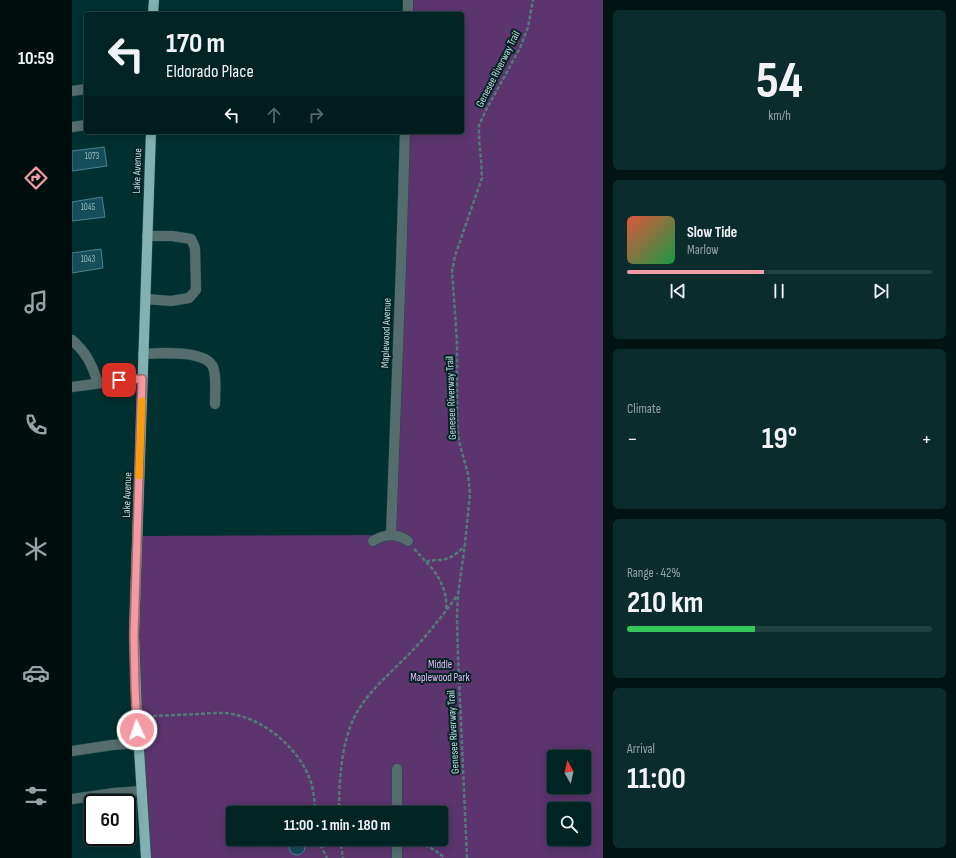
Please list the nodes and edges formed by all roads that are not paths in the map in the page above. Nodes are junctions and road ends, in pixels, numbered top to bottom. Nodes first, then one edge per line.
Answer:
1 (154, 0) edge
2 (408, 0) edge
3 (153, 12) edge
4 (408, 12) edge
5 (84, 89) edge
6 (72, 91) edge
7 (84, 125) edge
8 (72, 127) edge
9 (150, 134) edge
10 (405, 134) edge
11 (147, 236) junction
12 (146, 299) junction
13 (72, 340) edge
14 (143, 354) junction
15 (142, 379) junction
16 (98, 383) junction
17 (72, 387) edge
18 (215, 404) dead end
19 (391, 535) junction
20 (373, 541) dead end
21 (408, 541) road end
22 (138, 743) junction
23 (72, 751) edge
24 (397, 769) dead end
25 (142, 791) junction
26 (72, 798) edge
27 (397, 806) edge
28 (397, 846) edge
29 (146, 858) edge
30 (397, 858) edge

1 - 3 main road
2 - 4 street
5 - 6 street
7 - 8 street
9 - 11 main road, Lake Avenue
10 - 19 street, Maplewood Avenue
11 - 12 main road, Lake Avenue
11 - 12 street
12 - 14 main road, Lake Avenue
13 - 16 street
14 - 15 main road, Lake Avenue
14 - 18 street
15 - 16 street
15 - 22 main road, Lake Avenue
16 - 17 street
19 - 20 street
19 - 21 street
22 - 23 street
22 - 25 main road, Lake Avenue
24 - 27 street
25 - 26 street
25 - 29 main road, Lake Avenue
28 - 30 street

